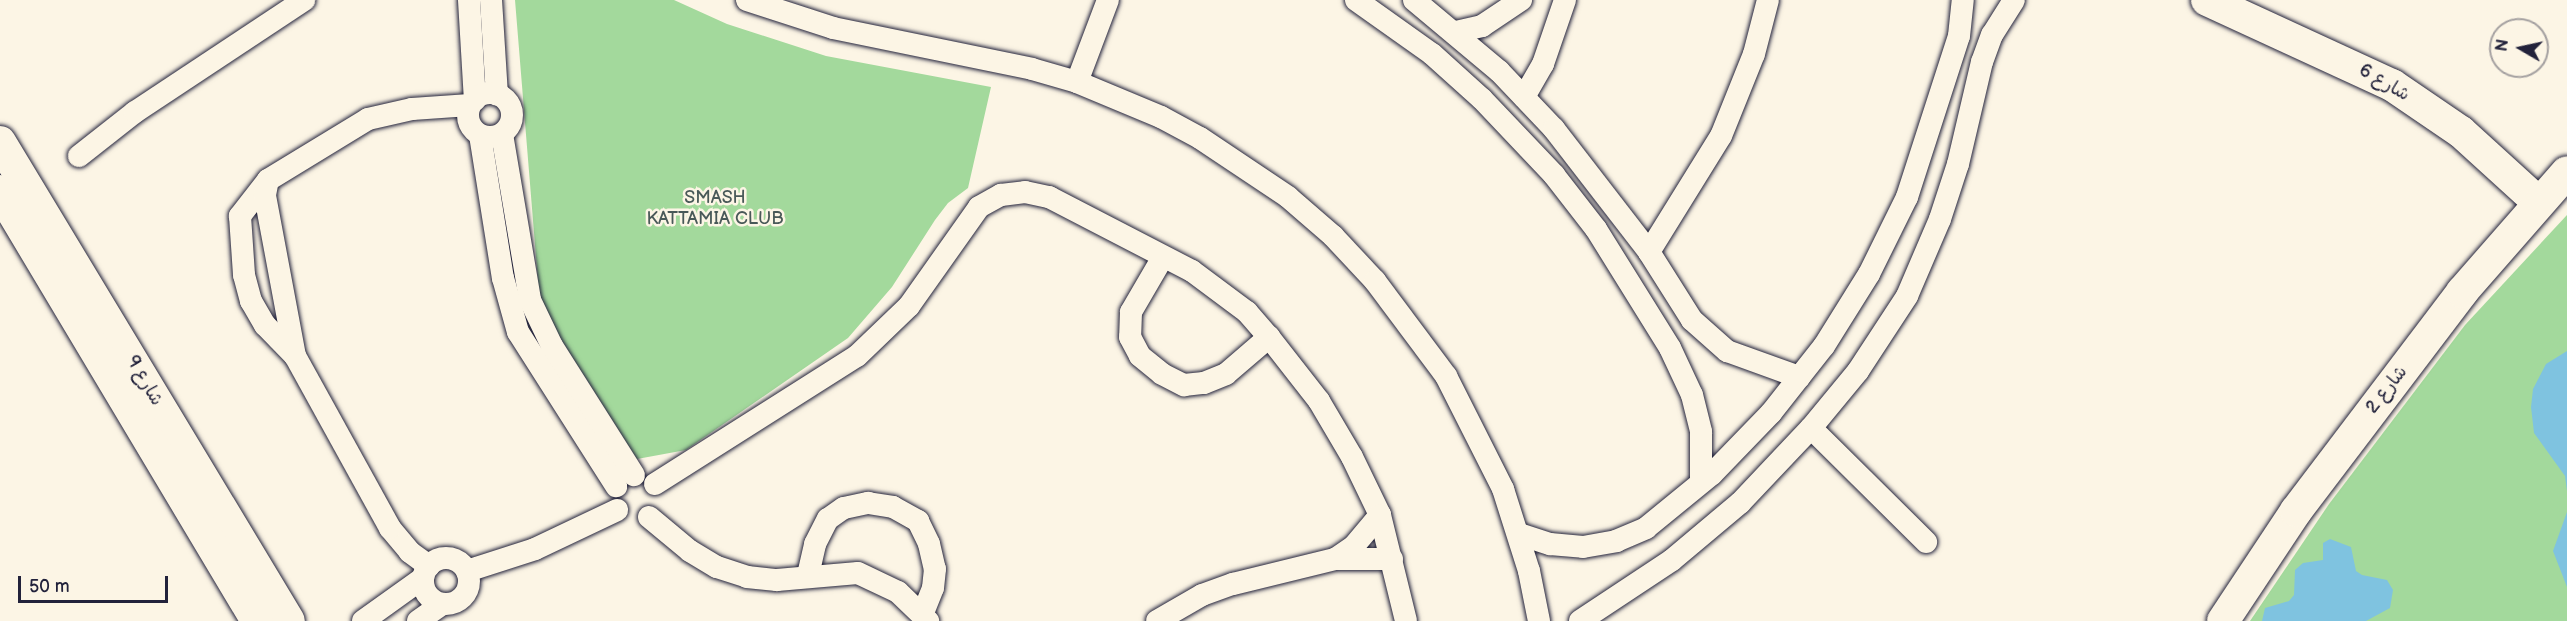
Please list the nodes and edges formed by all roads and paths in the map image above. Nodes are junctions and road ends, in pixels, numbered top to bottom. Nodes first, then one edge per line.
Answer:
1 (304, 0) edge
2 (469, 0) edge
3 (491, 0) edge
4 (747, 0) edge
5 (1108, 0) edge
6 (1356, 0) edge
7 (1414, 0) edge
8 (1521, 0) edge
9 (1565, 0) edge
10 (1768, 0) edge
11 (1963, 0) edge
12 (2014, 0) edge
13 (2207, 0) edge
14 (1456, 32) junction
15 (1077, 82) junction
16 (497, 95) junction
17 (1524, 98) junction
18 (473, 103) junction
19 (491, 135) junction
20 (0, 142) edge
21 (79, 156) dead end
22 (2567, 172) edge
23 (268, 180) junction
24 (0, 192) edge
25 (2538, 202) junction
26 (1649, 252) junction
27 (1163, 257) junction
28 (1269, 337) junction
29 (295, 356) junction
30 (1800, 376) junction
31 (1811, 428) junction
32 (625, 480) junction
33 (1701, 482) junction
34 (655, 484) junction
35 (617, 510) junction
36 (1380, 515) junction
37 (649, 517) junction
38 (1518, 534) junction
39 (1926, 542) dead end
40 (1335, 559) junction
41 (1392, 559) junction
42 (467, 571) junction
43 (426, 572) junction
44 (807, 575) junction
45 (450, 610) edge
46 (925, 617) edge
47 (257, 621) edge
48 (289, 621) edge
49 (363, 621) edge
50 (418, 621) edge
51 (1157, 621) edge
52 (1406, 621) edge
53 (1539, 621) edge
54 (1580, 621) edge
55 (2223, 621) edge

1 - 21 street
2 - 18 street
3 - 16 street
4 - 15 street
5 - 15 street
6 - 33 street
7 - 14 street
8 - 14 street
9 - 17 street
10 - 26 street
11 - 30 street
12 - 31 street
13 - 25 street, شارع 6
14 - 17 street
15 - 38 street
16 - 18 street
16 - 19 street
17 - 26 street
18 - 19 street
18 - 23 street
19 - 32 street
20 - 48 street, شارع 9
22 - 25 street, شارع 2
23 - 29 street
23 - 29 street
24 - 47 street, شارع 9
25 - 55 street, شارع 2
26 - 30 street
27 - 28 street
27 - 28 street
27 - 34 street
28 - 36 street
29 - 43 street
30 - 33 street
31 - 39 street
31 - 54 street
32 - 34 street
32 - 35 street
33 - 38 street
34 - 37 street
35 - 37 street
35 - 42 street
36 - 40 street
36 - 41 street
37 - 44 street
38 - 53 street
40 - 41 street
40 - 51 street
41 - 52 street
42 - 43 street
42 - 45 street
43 - 45 street
43 - 49 street
44 - 46 street
44 - 46 street
45 - 50 street

